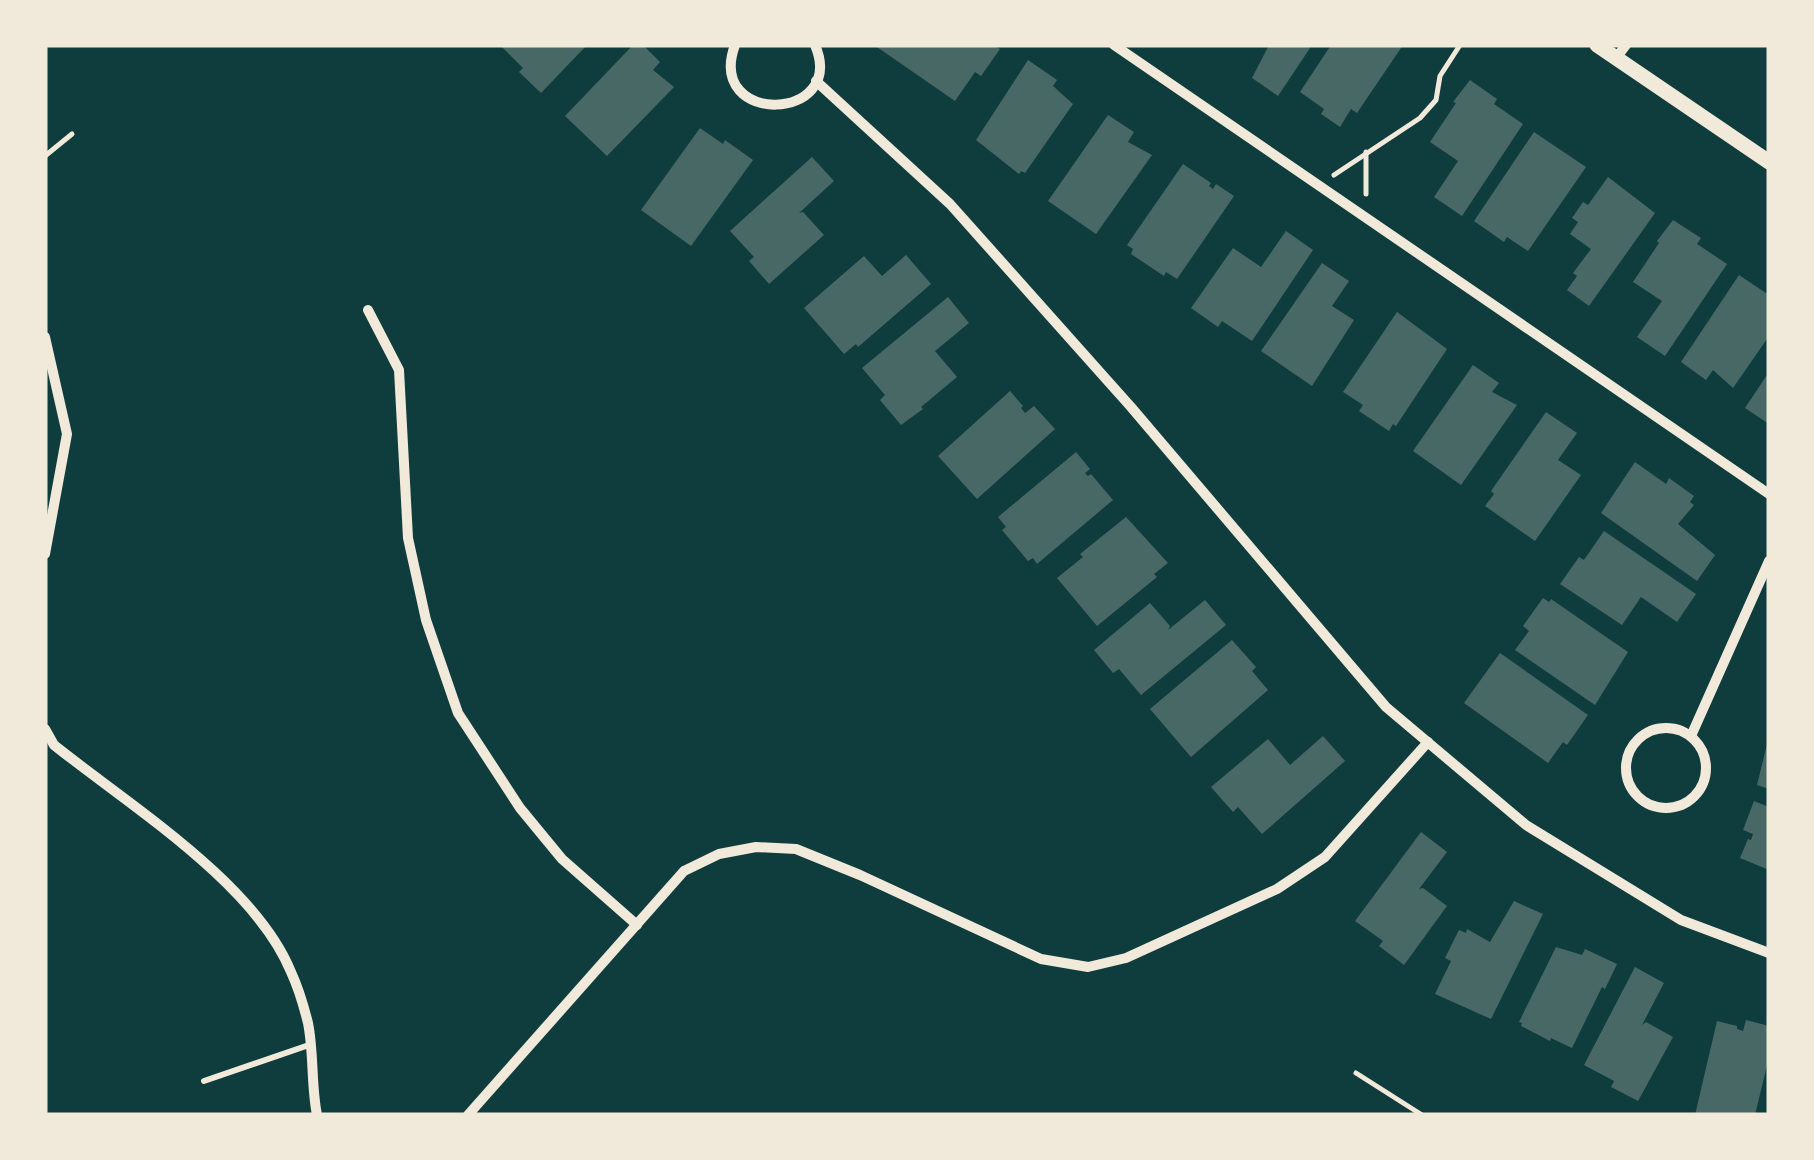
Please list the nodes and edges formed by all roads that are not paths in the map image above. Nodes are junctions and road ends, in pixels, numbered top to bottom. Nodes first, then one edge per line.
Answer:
1 (735, 45) edge
2 (815, 45) edge
3 (1114, 45) edge
4 (1597, 45) edge
5 (1621, 52) edge
6 (816, 81) junction
7 (1769, 162) edge
8 (368, 310) dead end
9 (45, 337) edge
10 (1769, 494) edge
11 (45, 554) edge
12 (1769, 561) edge
13 (45, 728) edge
14 (1691, 736) junction
15 (1428, 742) junction
16 (637, 925) junction
17 (1769, 953) edge
18 (309, 1046) junction
19 (204, 1081) dead end
20 (317, 1115) edge
21 (468, 1115) edge

1 - 6 street
2 - 6 street
3 - 10 street
4 - 5 street
5 - 7 street
6 - 15 street
8 - 16 street
9 - 11 street
12 - 14 street
13 - 18 street
14 - 14 street
15 - 16 street
15 - 17 street
16 - 21 street
18 - 19 lane
18 - 20 street

